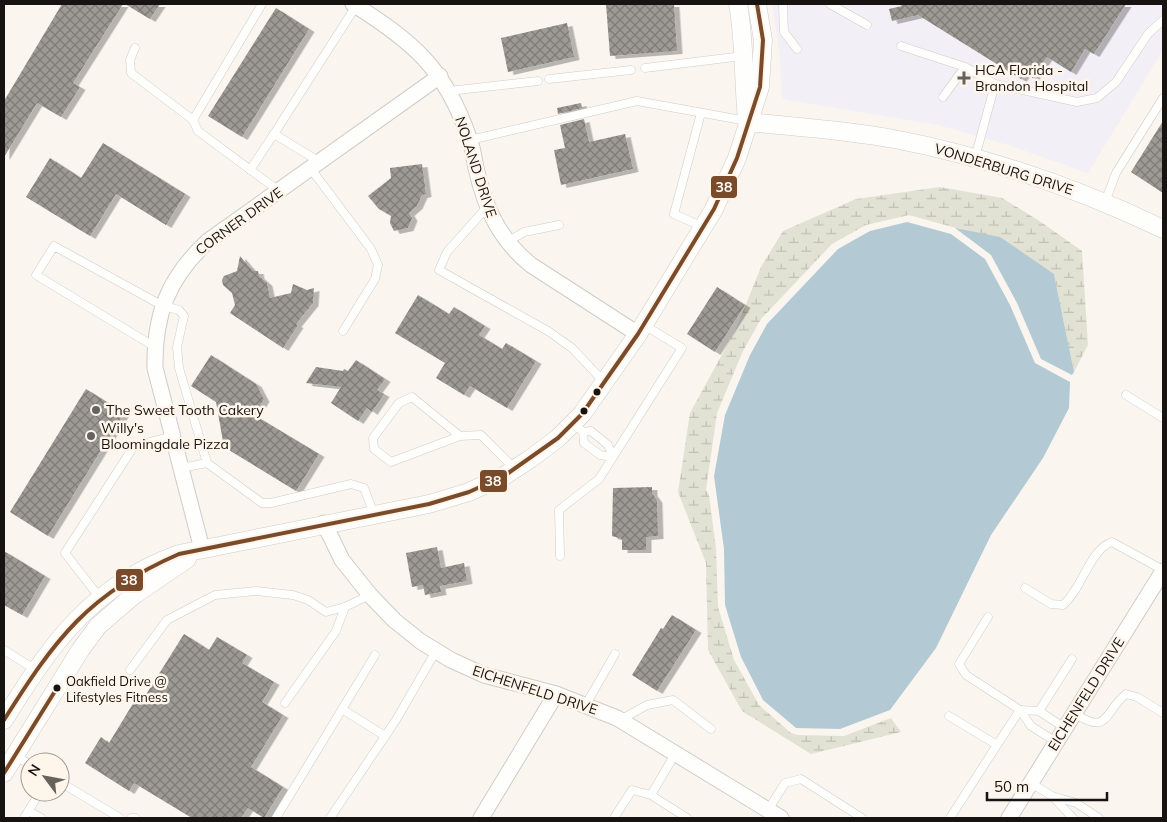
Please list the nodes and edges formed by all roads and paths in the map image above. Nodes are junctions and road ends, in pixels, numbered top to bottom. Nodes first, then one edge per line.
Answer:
1 (262, 4) edge
2 (738, 4) edge
3 (757, 4) edge
4 (783, 4) edge
5 (830, 4) edge
6 (354, 5) edge
7 (1163, 20) edge
8 (867, 26) dead end
9 (901, 46) dead end
10 (135, 48) dead end
11 (796, 49) dead end
12 (744, 56) junction
13 (965, 67) junction
14 (646, 68) dead end
15 (631, 70) dead end
16 (440, 76) junction
17 (549, 79) dead end
18 (538, 80) dead end
19 (995, 84) junction
20 (449, 91) junction
21 (943, 97) dead end
22 (1163, 98) edge
23 (701, 113) junction
24 (193, 120) junction
25 (748, 122) junction
26 (274, 134) junction
27 (470, 140) junction
28 (975, 158) junction
29 (316, 165) junction
30 (250, 170) junction
31 (279, 191) junction
32 (1105, 202) junction
33 (487, 207) junction
34 (559, 225) dead end
35 (703, 227) junction
36 (1163, 229) edge
37 (507, 242) junction
38 (163, 306) junction
39 (641, 329) junction
40 (343, 331) dead end
41 (155, 347) junction
42 (605, 383) junction
43 (1126, 395) dead end
44 (1163, 418) edge
45 (578, 427) junction
46 (173, 436) junction
47 (460, 436) junction
48 (612, 457) junction
49 (207, 463) junction
50 (181, 468) junction
51 (515, 469) junction
52 (374, 514) junction
53 (324, 523) junction
54 (202, 549) junction
55 (560, 556) dead end
56 (1163, 570) edge
57 (1025, 588) dead end
58 (370, 595) junction
59 (100, 598) junction
60 (345, 607) junction
61 (988, 617) dead end
62 (4, 650) edge
63 (436, 651) junction
64 (615, 654) dead end
65 (374, 655) dead end
66 (1072, 659) dead end
67 (36, 670) junction
68 (130, 670) dead end
69 (556, 694) junction
70 (285, 703) dead end
71 (585, 706) junction
72 (342, 709) junction
73 (1020, 710) junction
74 (1039, 711) junction
75 (1074, 713) junction
76 (1163, 713) edge
77 (949, 716) dead end
78 (4, 720) edge
79 (620, 720) junction
80 (1065, 728) junction
81 (711, 729) dead end
82 (385, 736) junction
83 (1056, 742) junction
84 (997, 745) junction
85 (26, 752) edge
86 (675, 754) junction
87 (20, 761) edge
88 (4, 773) edge
89 (1031, 783) junction
90 (70, 788) edge
91 (651, 795) junction
92 (1052, 796) junction
93 (34, 802) edge
94 (29, 811) junction
95 (775, 814) edge
96 (24, 818) edge
97 (41, 818) edge
98 (120, 818) edge
99 (276, 818) edge
100 (330, 818) edge
101 (481, 818) edge
102 (614, 818) edge
103 (687, 818) edge
104 (862, 818) edge
105 (950, 818) edge
106 (1009, 818) edge
107 (1073, 818) edge
108 (1099, 818) edge

1 - 24 lane
2 - 12 street
3 - 25 street
4 - 11 lane
5 - 8 lane
6 - 16 street, NOLAND DRIVE
6 - 26 lane
7 - 19 lane
9 - 13 lane
10 - 24 lane
12 - 14 lane
12 - 25 street
13 - 19 lane
13 - 21 lane
15 - 17 lane
16 - 20 street, NOLAND DRIVE
16 - 29 street, CORNER DRIVE
18 - 20 lane
19 - 28 lane
20 - 27 street, NOLAND DRIVE
22 - 32 lane
23 - 25 lane
23 - 27 lane
23 - 35 lane
24 - 30 lane
25 - 28 street, VONDERBURG DRIVE
25 - 35 street
26 - 29 lane
26 - 30 lane
27 - 33 street, NOLAND DRIVE
28 - 32 street, VONDERBURG DRIVE
29 - 31 street, CORNER DRIVE
29 - 40 lane
30 - 31 lane
31 - 38 street, CORNER DRIVE
32 - 36 street, VONDERBURG DRIVE
33 - 37 street, NOLAND DRIVE
33 - 42 lane
34 - 37 lane
35 - 39 street
37 - 39 street, NOLAND DRIVE
38 - 41 street, CORNER DRIVE
38 - 41 lane
38 - 49 lane
39 - 42 street
39 - 48 lane
41 - 46 street, CORNER DRIVE
42 - 45 street
43 - 44 lane
45 - 48 lane
45 - 48 lane
45 - 51 street
46 - 50 street, CORNER DRIVE
46 - 59 lane
47 - 47 lane
47 - 51 lane
48 - 55 lane
49 - 50 lane
49 - 52 lane
50 - 54 street, CORNER DRIVE
51 - 52 street
52 - 53 street
53 - 54 street
53 - 58 street, EICHENFELD DRIVE
54 - 59 street
54 - 85 street
56 - 57 lane
56 - 75 street, EICHENFELD DRIVE
58 - 60 lane
58 - 63 street, EICHENFELD DRIVE
59 - 67 street
60 - 68 lane
60 - 70 lane
61 - 73 lane
62 - 67 lane
63 - 69 street, EICHENFELD DRIVE
63 - 82 lane
64 - 71 lane
65 - 72 lane
66 - 74 lane
67 - 78 street
69 - 71 street, EICHENFELD DRIVE
69 - 101 street
71 - 79 street, EICHENFELD DRIVE
72 - 82 lane
72 - 99 lane
73 - 74 lane
73 - 83 lane
73 - 84 lane
74 - 80 lane
75 - 76 lane
75 - 80 street, EICHENFELD DRIVE
77 - 84 lane
79 - 81 lane
79 - 86 street, EICHENFELD DRIVE
80 - 83 street, EICHENFELD DRIVE
82 - 100 lane
83 - 89 street, EICHENFELD DRIVE
84 - 105 lane
86 - 91 lane
86 - 95 street, EICHENFELD DRIVE
87 - 88 street
89 - 92 lane
89 - 106 street, EICHENFELD DRIVE
90 - 98 lane
91 - 102 lane
91 - 103 lane
92 - 107 lane
92 - 108 lane
93 - 94 lane
94 - 96 lane
94 - 97 lane
95 - 104 lane

